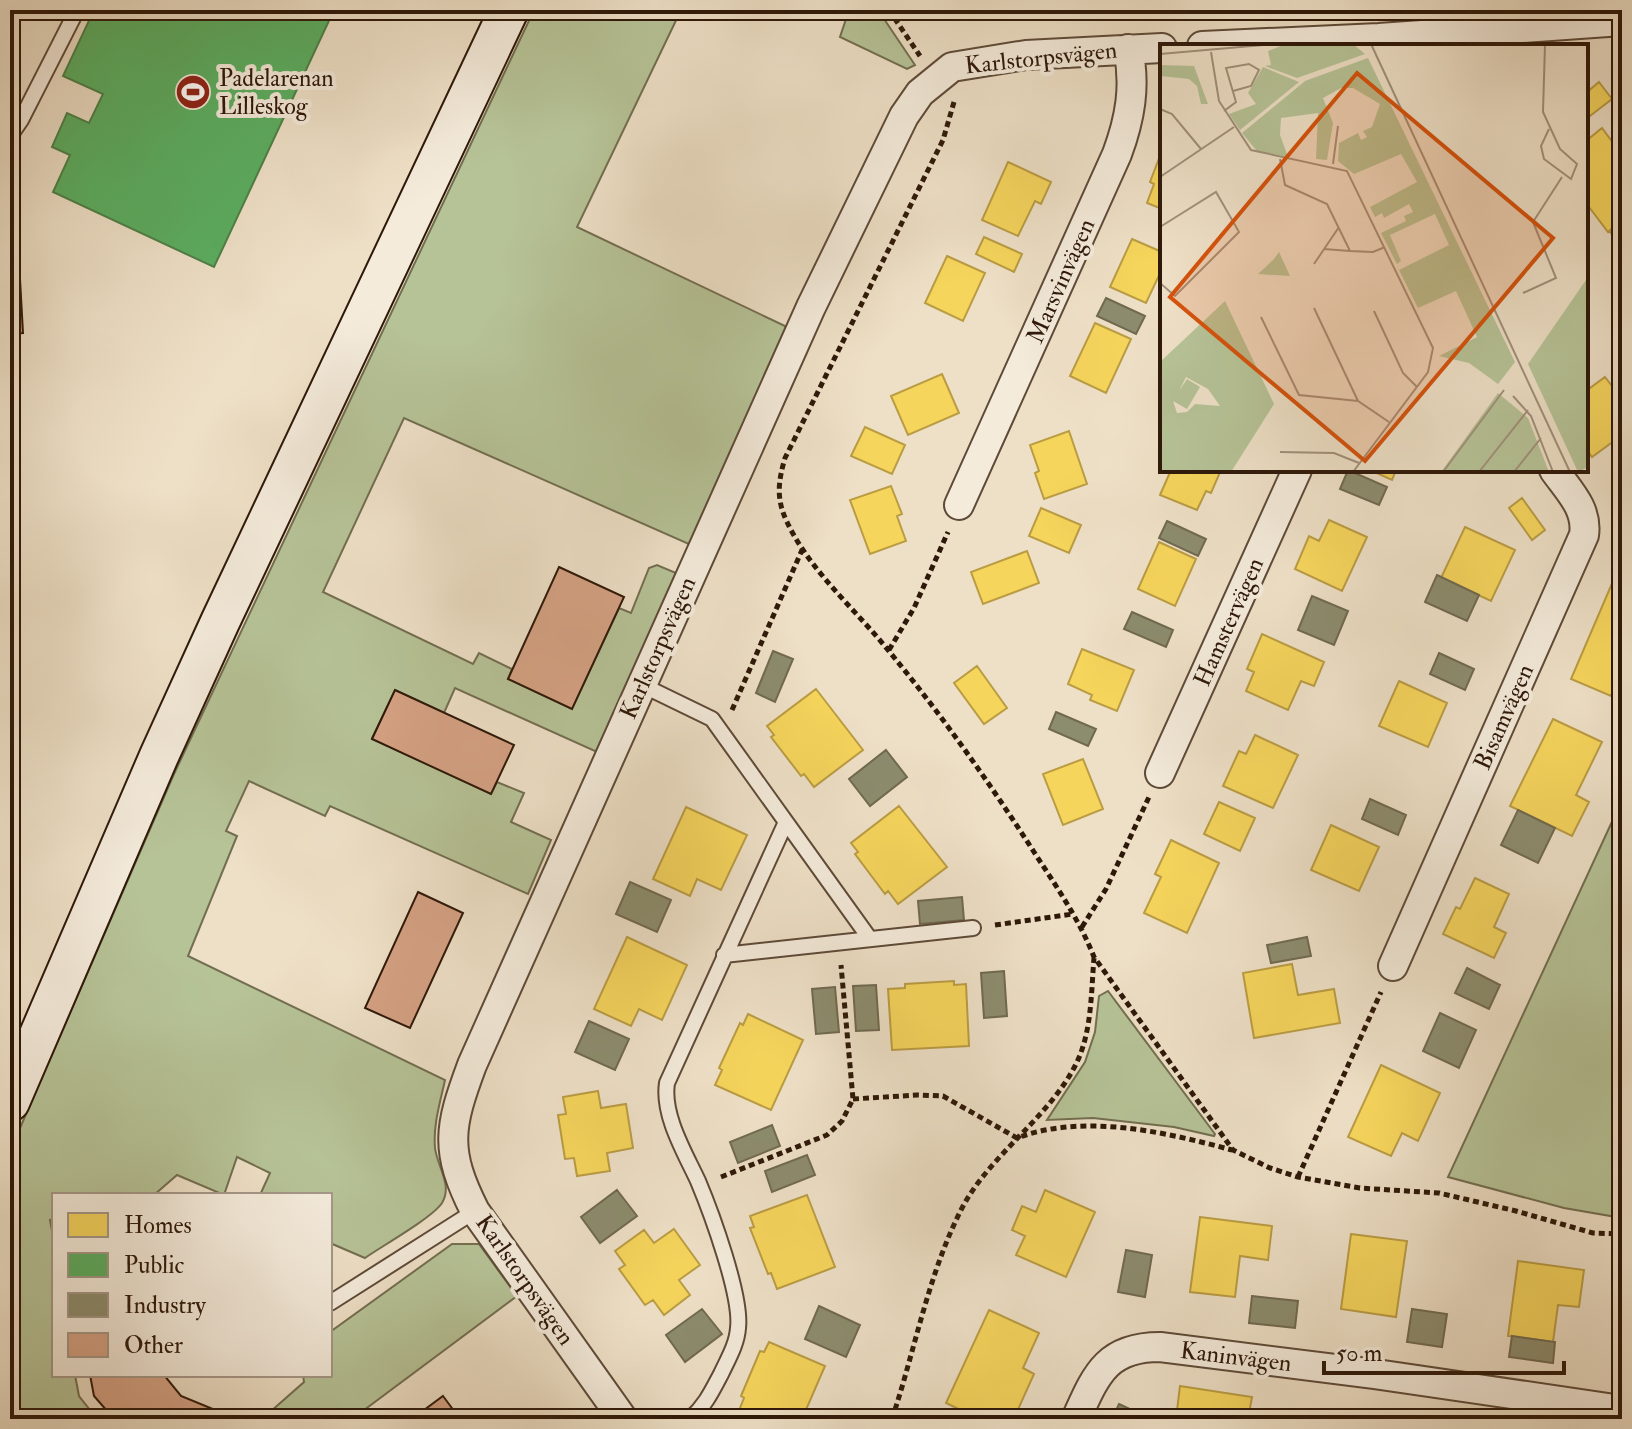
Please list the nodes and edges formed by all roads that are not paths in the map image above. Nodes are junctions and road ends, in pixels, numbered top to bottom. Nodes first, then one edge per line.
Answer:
1 (77, 10) edge
2 (509, 10) edge
3 (1622, 21) edge
4 (1379, 42) edge
5 (1290, 44) edge
6 (1160, 48) edge
7 (1128, 49) junction
8 (10, 136) edge
9 (1296, 472) edge
10 (1555, 472) edge
11 (959, 505) road end
12 (642, 685) junction
13 (1160, 773) road end
14 (786, 822) junction
15 (973, 928) road end
16 (870, 939) junction
17 (724, 955) junction
18 (1393, 966) road end
19 (10, 1102) edge
20 (475, 1211) junction
21 (332, 1302) edge
22 (623, 1419) edge
23 (690, 1419) edge
24 (1076, 1419) edge
25 (1617, 1419) edge

1 - 8 lane
2 - 19 main road
3 - 4 street
4 - 5 street
6 - 7 street, Karlstorpsvägen
7 - 11 street, Marsvinvägen
7 - 12 street, Karlstorpsvägen
9 - 13 street, Hamstervägen
10 - 18 street, Bisamvägen
12 - 14 lane
12 - 20 street, Karlstorpsvägen
14 - 16 lane
14 - 17 lane
15 - 16 lane
16 - 17 lane
17 - 23 lane
20 - 21 lane
20 - 22 street, Karlstorpsvägen
24 - 25 street, Kaninvägen

